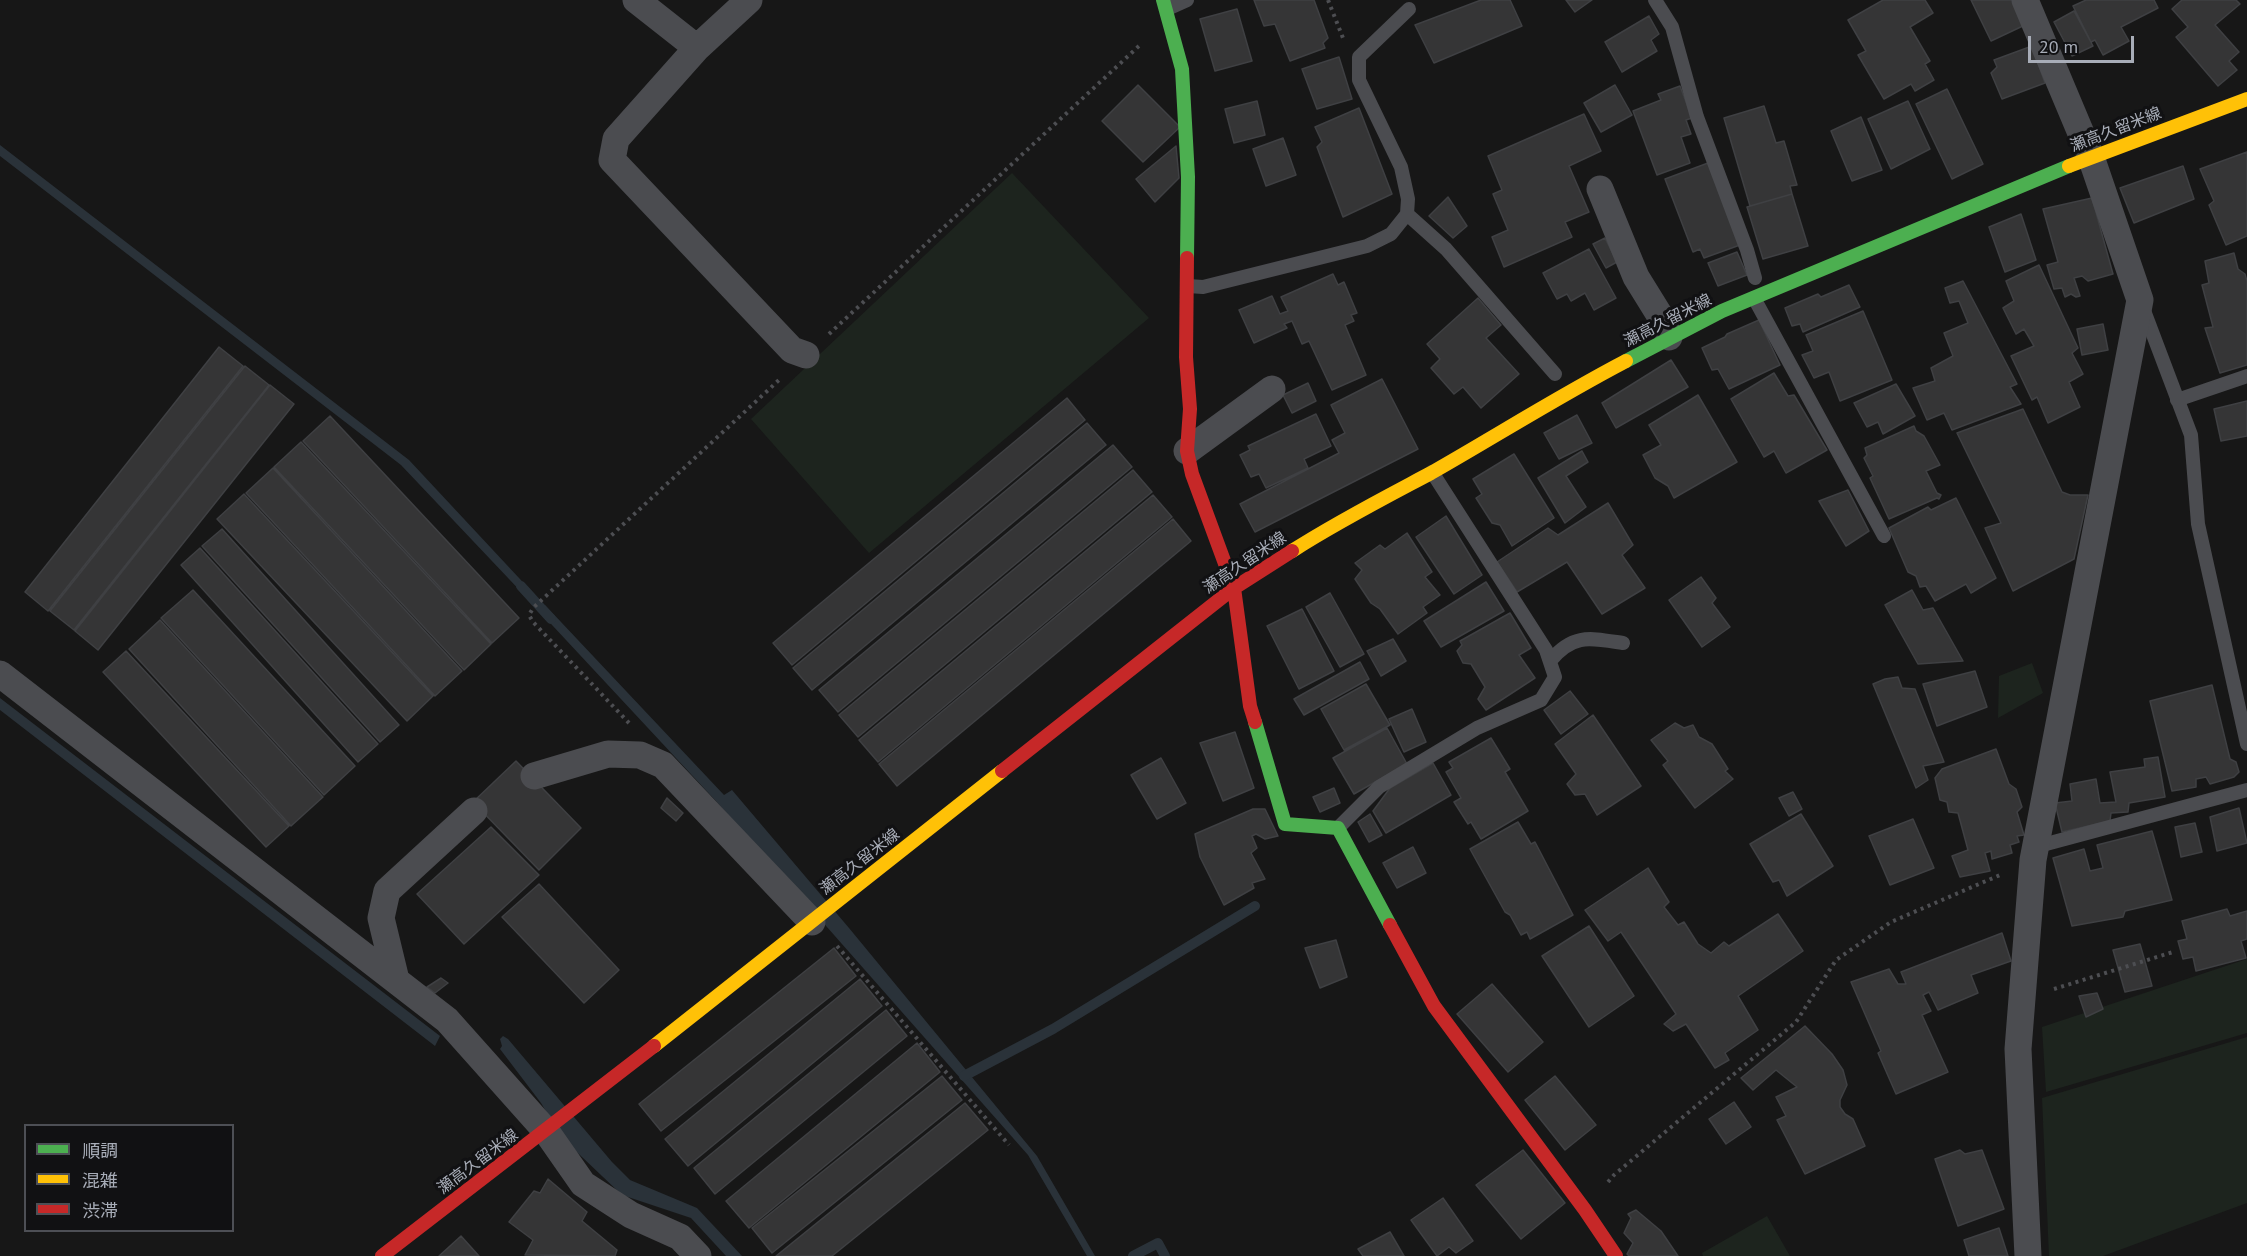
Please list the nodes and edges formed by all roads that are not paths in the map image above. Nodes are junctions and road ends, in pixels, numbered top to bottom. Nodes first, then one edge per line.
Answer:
1 (636, 0) edge
2 (749, 0) edge
3 (1187, 0) edge
4 (1655, 0) edge
5 (2025, 0) edge
6 (1165, 5) edge
7 (1409, 9) dead end
8 (698, 48) junction
9 (2247, 99) edge
10 (2091, 157) junction
11 (1600, 189) dead end
12 (1407, 214) junction
13 (1755, 278) dead end
14 (1188, 286) junction
15 (1754, 298) junction
16 (2140, 300) junction
17 (1669, 337) junction
18 (806, 355) dead end
19 (1555, 374) dead end
20 (2247, 376) edge
21 (1272, 389) dead end
22 (2177, 400) junction
23 (1187, 451) junction
24 (1432, 472) junction
25 (1884, 536) dead end
26 (1234, 588) junction
27 (1623, 643) dead end
28 (1550, 662) junction
29 (0, 674) edge
30 (2247, 744) edge
31 (534, 776) dead end
32 (2247, 790) edge
33 (474, 811) dead end
34 (1338, 828) junction
35 (2033, 853) junction
36 (812, 922) junction
37 (396, 980) junction
38 (546, 1131) junction
39 (382, 1256) edge
40 (698, 1256) edge
41 (1616, 1256) edge
42 (2028, 1256) edge

1 - 8 street
2 - 8 street
3 - 6 lane
4 - 13 lane
5 - 10 street
6 - 14 main road
7 - 12 lane
8 - 18 street
9 - 10 main road, 瀬高久留米線
10 - 15 main road, 瀬高久留米線
10 - 16 street
11 - 17 street
12 - 14 lane
12 - 19 lane
14 - 23 main road
15 - 17 main road, 瀬高久留米線
15 - 25 lane
16 - 22 lane
16 - 35 street
17 - 24 main road, 瀬高久留米線
20 - 22 lane
21 - 23 street
22 - 30 lane
23 - 26 main road
24 - 26 main road, 瀬高久留米線
24 - 28 lane
26 - 34 main road
26 - 36 main road, 瀬高久留米線
27 - 28 lane
28 - 34 lane
29 - 37 street
31 - 36 street
32 - 35 lane
33 - 37 street
34 - 41 main road
35 - 42 street
36 - 38 main road, 瀬高久留米線
37 - 38 street
38 - 39 main road, 瀬高久留米線
38 - 40 street

